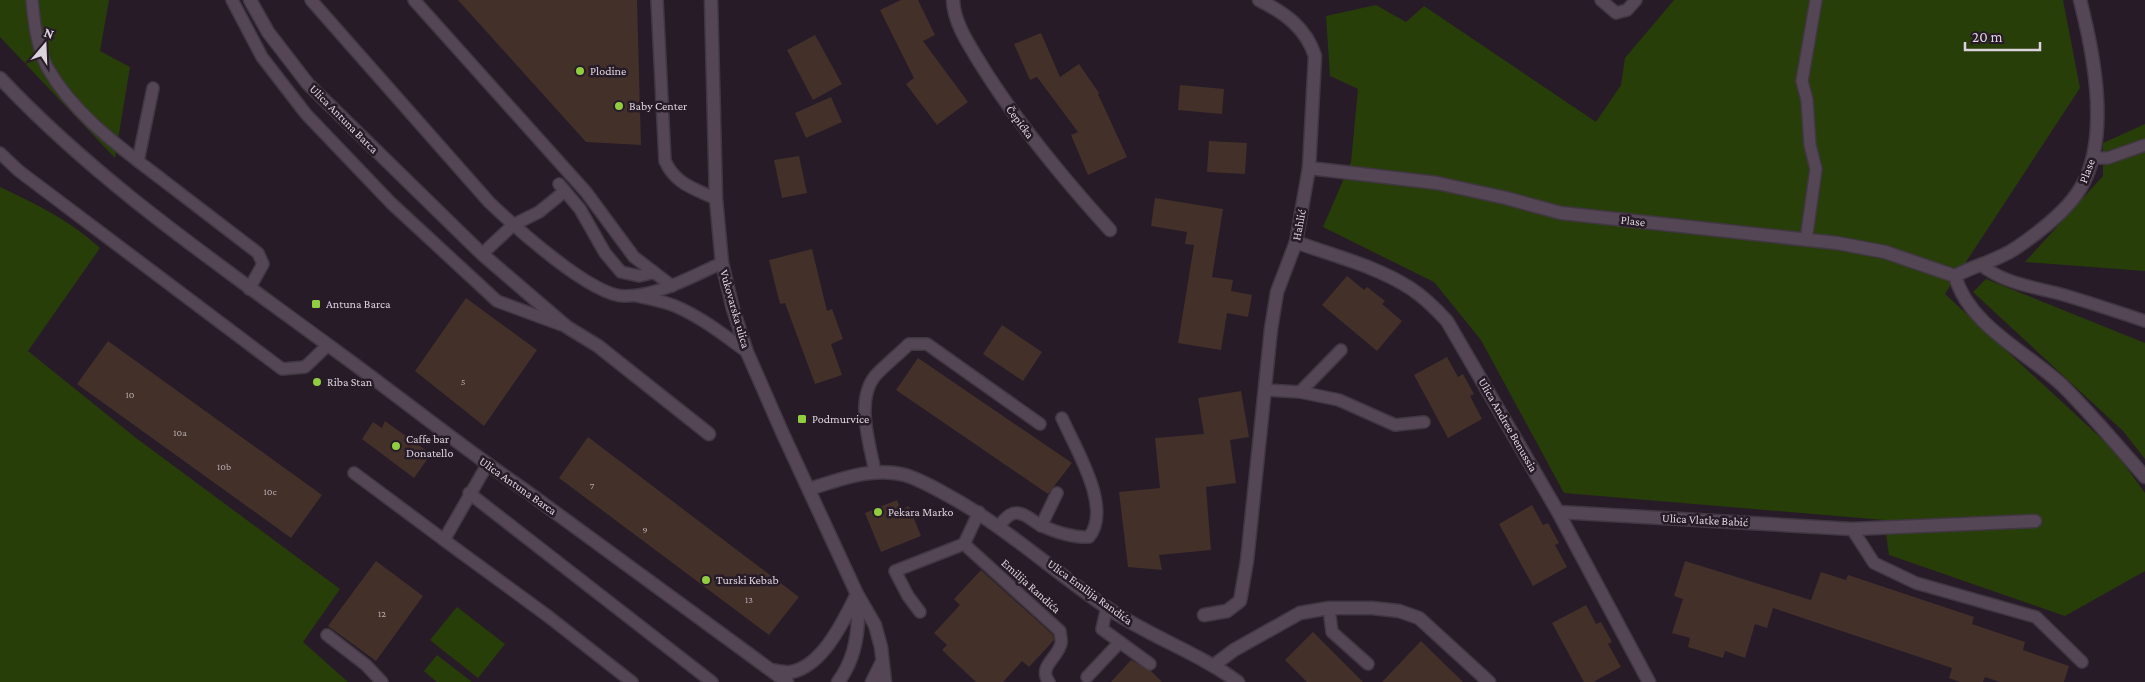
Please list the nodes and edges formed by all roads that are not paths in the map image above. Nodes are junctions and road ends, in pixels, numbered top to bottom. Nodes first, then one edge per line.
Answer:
1 (32, 0) edge
2 (232, 0) edge
3 (250, 0) edge
4 (311, 0) edge
5 (414, 0) edge
6 (657, 0) edge
7 (711, 0) edge
8 (953, 0) edge
9 (1259, 0) edge
10 (1600, 0) edge
11 (1636, 0) edge
12 (1816, 0) edge
13 (2080, 0) edge
14 (0, 78) edge
15 (153, 88) dead end
16 (2145, 145) edge
17 (0, 153) edge
18 (2093, 158) junction
19 (138, 161) junction
20 (1309, 168) junction
21 (716, 199) junction
22 (513, 225) junction
23 (1110, 230) dead end
24 (1806, 240) junction
25 (1296, 242) junction
26 (482, 254) junction
27 (722, 263) junction
28 (1981, 265) junction
29 (652, 273) junction
30 (1955, 276) junction
31 (672, 286) junction
32 (249, 289) junction
33 (635, 296) junction
34 (2145, 321) edge
35 (567, 327) junction
36 (328, 345) junction
37 (1340, 350) dead end
38 (747, 352) junction
39 (1265, 390) junction
40 (1300, 392) junction
41 (1062, 418) dead end
42 (1424, 422) dead end
43 (1040, 424) dead end
44 (709, 434) dead end
45 (487, 465) junction
46 (354, 472) dead end
47 (875, 472) junction
48 (2145, 477) edge
49 (809, 489) junction
50 (469, 493) junction
51 (1057, 493) dead end
52 (979, 512) junction
53 (1558, 512) junction
54 (2035, 521) dead end
55 (998, 526) junction
56 (1041, 526) junction
57 (1852, 529) junction
58 (444, 540) junction
59 (964, 544) junction
60 (857, 594) junction
61 (1107, 608) junction
62 (1329, 608) junction
63 (920, 612) dead end
64 (1204, 615) dead end
65 (327, 635) dead end
66 (1120, 642) junction
67 (882, 662) junction
68 (2082, 662) dead end
69 (1150, 664) dead end
70 (1368, 664) dead end
71 (1214, 665) junction
72 (772, 670) junction
73 (1087, 677) dead end
74 (382, 682) edge
75 (632, 682) edge
76 (712, 682) edge
77 (787, 682) edge
78 (838, 682) edge
79 (872, 682) edge
80 (885, 682) edge
81 (1049, 682) edge
82 (1238, 682) edge
83 (1489, 682) edge
84 (1649, 682) edge

1 - 19 lane
2 - 35 lane
3 - 26 street, Ulica Antuna Barca
4 - 22 lane
5 - 29 lane
6 - 21 lane
7 - 21 street, Vukovarska ulica
8 - 23 street, Čepićka
9 - 20 street, Hahlić
10 - 11 lane
12 - 24 lane
13 - 18 street, Plase
14 - 32 street, Ulica Antuna Barca
15 - 19 lane
16 - 18 lane
17 - 36 lane
18 - 28 street, Plase
19 - 32 lane
20 - 24 street, Plase
20 - 25 street, Hahlić
21 - 27 street, Vukovarska ulica
22 - 26 lane
22 - 29 lane
22 - 33 lane
24 - 30 street, Plase
25 - 39 street, Hahlić
25 - 53 street, Ulica Andree Benussia
26 - 35 street, Ulica Antuna Barca
27 - 31 lane
27 - 38 street, Vukovarska ulica
28 - 30 street, Plase
28 - 34 lane
29 - 31 lane
30 - 48 street
31 - 33 lane
32 - 36 street, Ulica Antuna Barca
33 - 38 lane
35 - 44 street, Ulica Antuna Barca
36 - 45 street, Ulica Antuna Barca
37 - 40 lane
38 - 49 street, Vukovarska ulica
39 - 40 lane
39 - 64 street, Hahlić
40 - 42 lane
41 - 56 lane
43 - 47 lane
45 - 50 lane
45 - 72 street, Ulica Antuna Barca
46 - 58 lane
47 - 49 street, Ulica Emilija Randića
47 - 52 street, Ulica Emilija Randića
49 - 60 street, Vukovarska ulica
50 - 58 lane
50 - 76 lane
51 - 56 lane
52 - 55 street, Ulica Emilija Randića
52 - 59 lane
53 - 57 street, Ulica Vlatke Babić
53 - 84 street, Ulica Andree Benussia
54 - 57 street, Ulica Vlatke Babić
55 - 56 lane
55 - 61 street, Ulica Emilija Randića
57 - 68 lane
58 - 75 lane
59 - 63 lane
59 - 81 lane, Emilija Randića
60 - 67 street, Vukovarska ulica
60 - 72 street
60 - 78 street, Vukovarska ulica
61 - 66 lane
61 - 71 street, Ulica Emilija Randića
62 - 70 lane
62 - 71 street
62 - 83 street
65 - 74 lane
66 - 69 lane
66 - 73 lane
67 - 79 street
67 - 80 street, Vukovarska ulica
71 - 82 street
72 - 77 street, Ulica Antuna Barca

